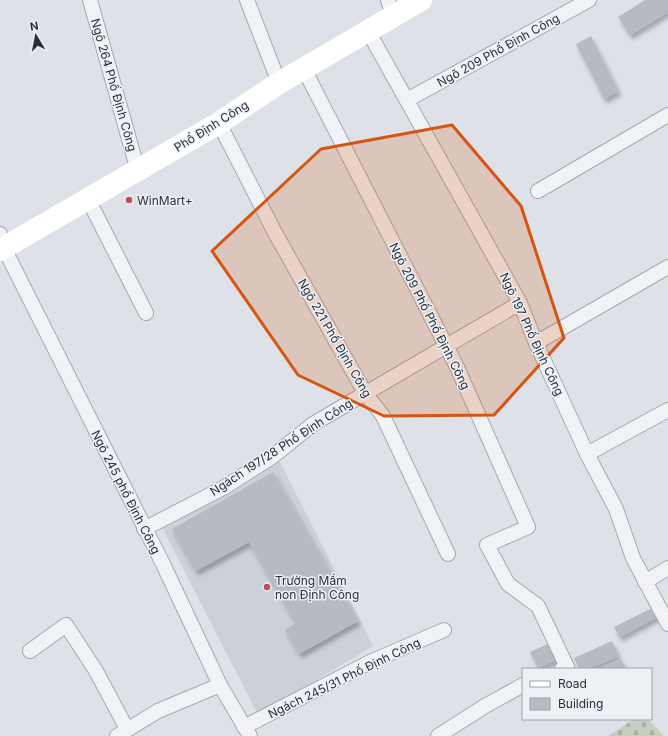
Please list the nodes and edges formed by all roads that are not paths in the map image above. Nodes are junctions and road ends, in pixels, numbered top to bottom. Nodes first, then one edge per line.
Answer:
1 (90, 0) edge
2 (247, 0) edge
3 (421, 0) edge
4 (589, 0) edge
5 (390, 8) edge
6 (368, 31) junction
7 (304, 69) junction
8 (279, 83) junction
9 (407, 100) junction
10 (668, 115) edge
11 (219, 123) junction
12 (138, 170) junction
13 (538, 191) dead end
14 (88, 199) junction
15 (1, 244) edge
16 (668, 267) edge
17 (520, 303) junction
18 (146, 313) dead end
19 (536, 343) junction
20 (446, 346) junction
21 (365, 393) junction
22 (668, 410) edge
23 (587, 454) junction
24 (144, 529) junction
25 (448, 554) dead end
26 (668, 568) edge
27 (645, 582) junction
28 (668, 624) edge
29 (444, 630) dead end
30 (30, 651) dead end
31 (566, 668) edge
32 (220, 685) junction
33 (522, 686) edge
34 (247, 731) edge
35 (122, 732) edge
36 (438, 736) edge

1 - 12 lane, Ngõ 264 Phố Định Công
2 - 8 lane
3 - 5 street, Phố Định Công
4 - 9 lane, Ngõ 209 Phố Định Công
5 - 6 street, Phố Định Công
6 - 7 street, Phố Định Công
6 - 9 lane, Ngõ 197 Phố Định Công
7 - 8 street, Phố Định Công
7 - 20 lane, Ngõ 209 Phố Phố Định Công
8 - 11 street, Phố Định Công
9 - 17 lane, Ngõ 197 Phố Định Công
10 - 13 lane
11 - 12 street, Phố Định Công
11 - 21 lane, Ngõ 221 Phố Định Công
12 - 14 street, Phố Định Công
14 - 15 street, Phố Định Công
14 - 18 lane
15 - 24 lane, Ngõ 245 phố Định Công
16 - 19 lane
17 - 19 lane, Ngõ 197 Phố Định Công
17 - 20 lane, Ngách 197/28 Phố Định Công
19 - 23 lane, Ngõ 197 Phố Định Công
20 - 21 lane, Ngách 197/28 Phố Định Công
20 - 31 lane, Ngõ 209 Phố Phố Định Công
21 - 24 lane, Ngách 197/28 Phố Định Công
21 - 25 lane, Ngõ 221 Phố Định Công
22 - 23 lane
23 - 27 lane, Ngõ 197 Phố Định Công
24 - 32 lane, Ngõ 245 phố Định Công
26 - 27 lane
27 - 28 lane, Ngõ 197 Phố Định Công
29 - 34 lane, Ngách 245/31 Phố Định Công
30 - 35 lane
32 - 34 lane, Ngõ 245 phố Định Công
32 - 35 lane
33 - 36 lane

